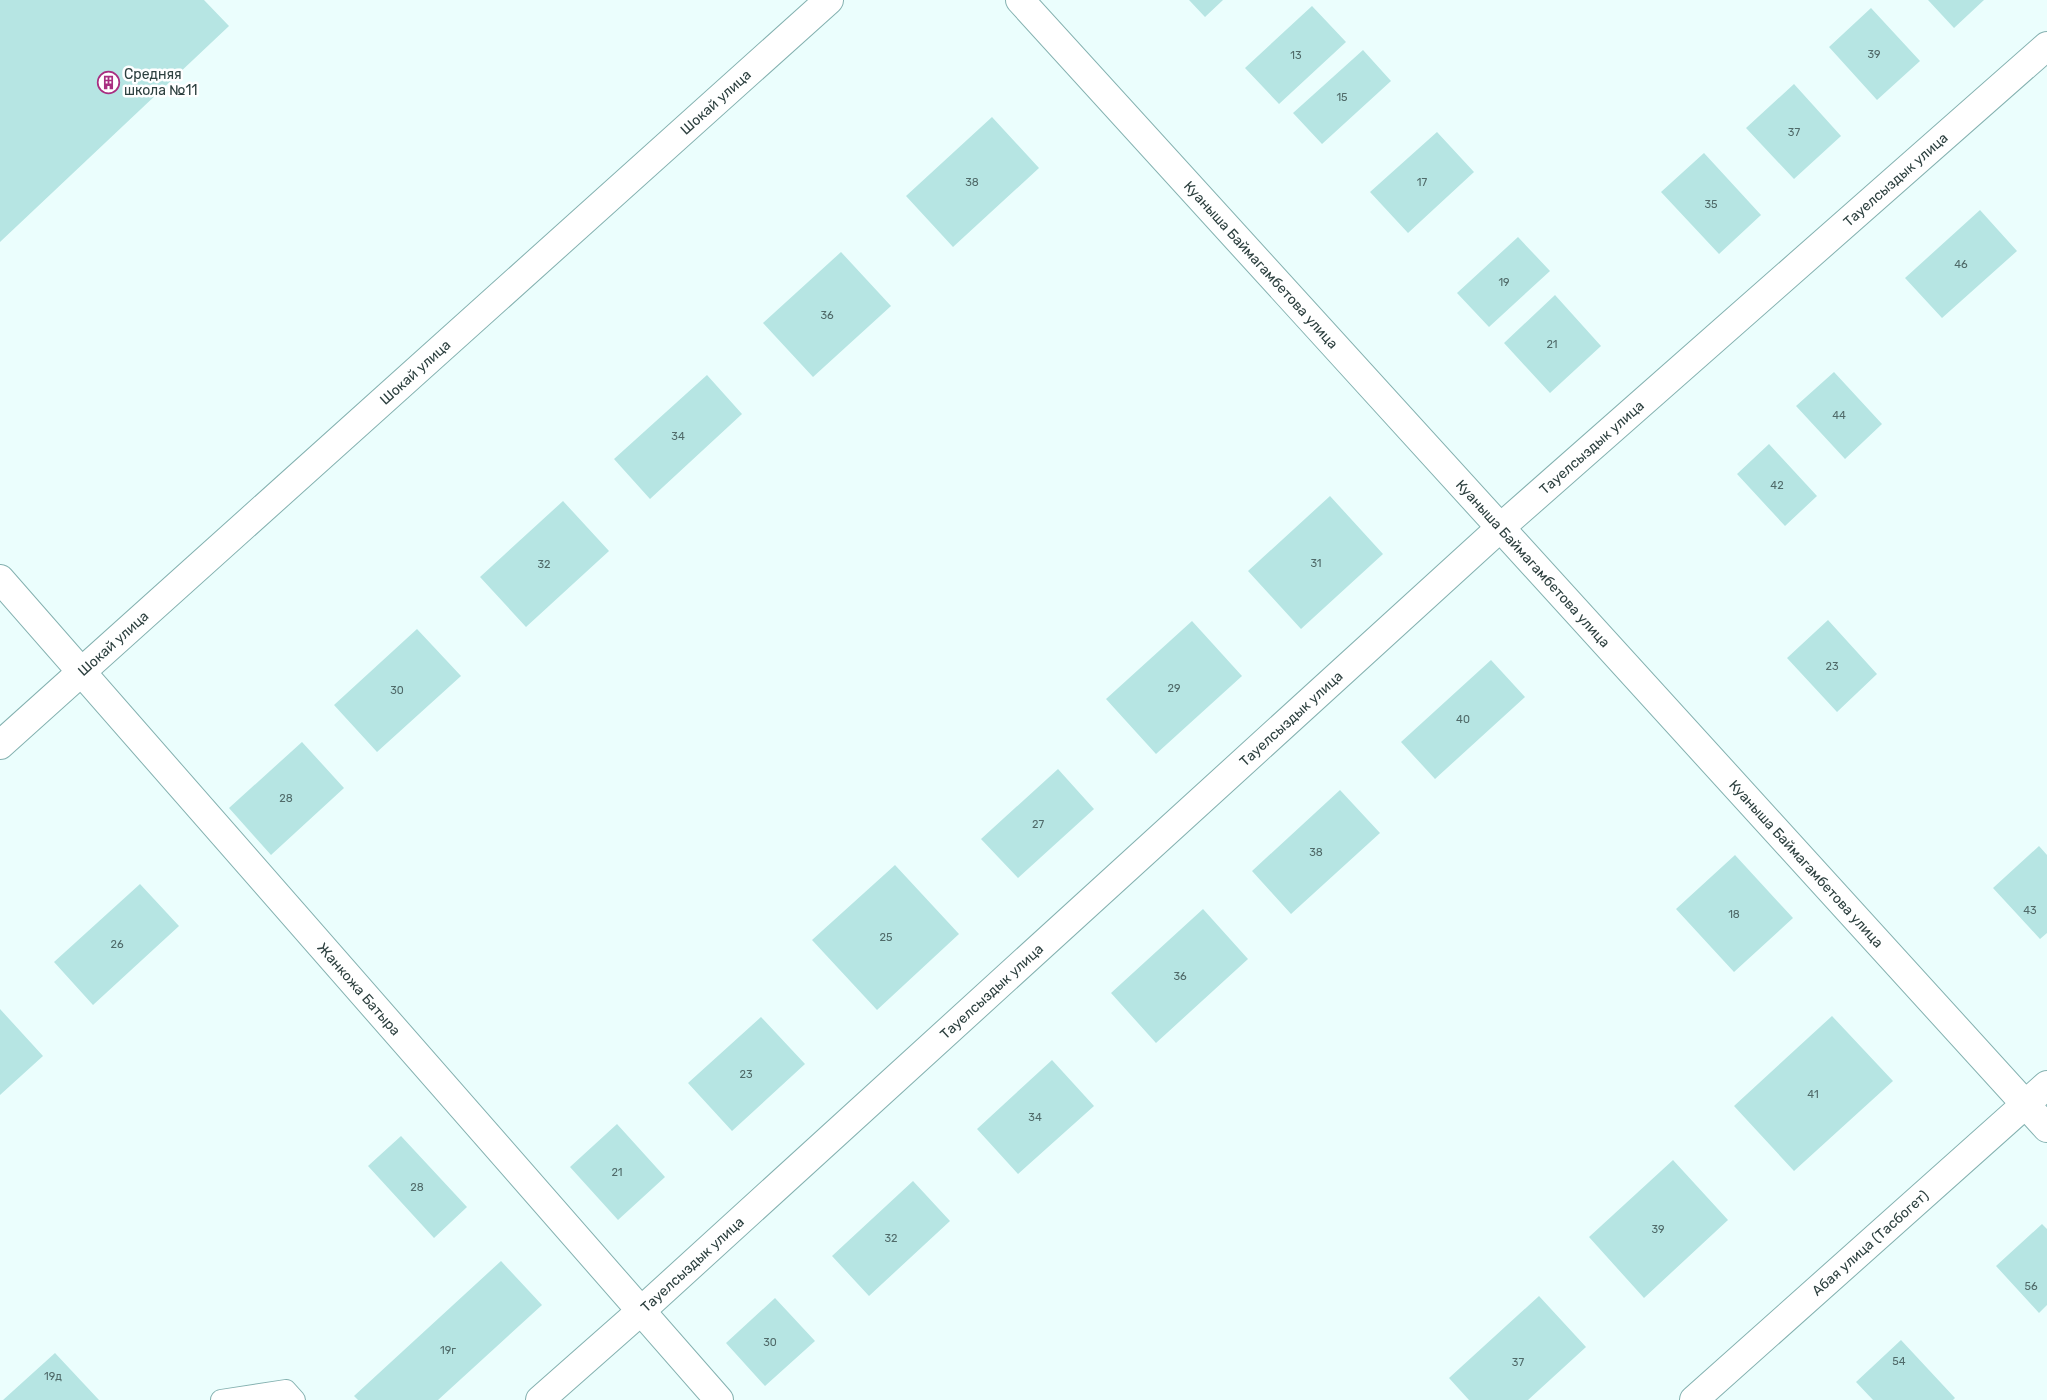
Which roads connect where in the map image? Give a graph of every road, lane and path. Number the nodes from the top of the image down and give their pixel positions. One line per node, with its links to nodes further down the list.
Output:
1 (829, 0): 6 (street, Шокай улица)
2 (1020, 0): 4 (street, Куаныша Баймагамбетова улица)
3 (2047, 46): 4 (street, Тауелсыздык улица)
4 (1500, 528): 9 (street, Куаныша Баймагамбетова улица); 11 (street, Тауелсыздык улица)
5 (0, 579): 6 (street, Жанкожа Батыра)
6 (82, 671): 7 (street, Шокай улица); 11 (street, Жанкожа Батыра)
7 (0, 745)
8 (2047, 1085): 9 (street, Абая улица (Тасбогет))
9 (2025, 1104): 10 (street, Куаныша Баймагамбетова улица); 16 (street, Абая улица (Тасбогет))
10 (2047, 1128)
11 (642, 1310): 14 (street, Тауелсыздык улица); 15 (street, Жанкожа Батыра)
12 (222, 1400): 13 (lane)
13 (295, 1400)
14 (540, 1400)
15 (719, 1400)
16 (1694, 1400)

